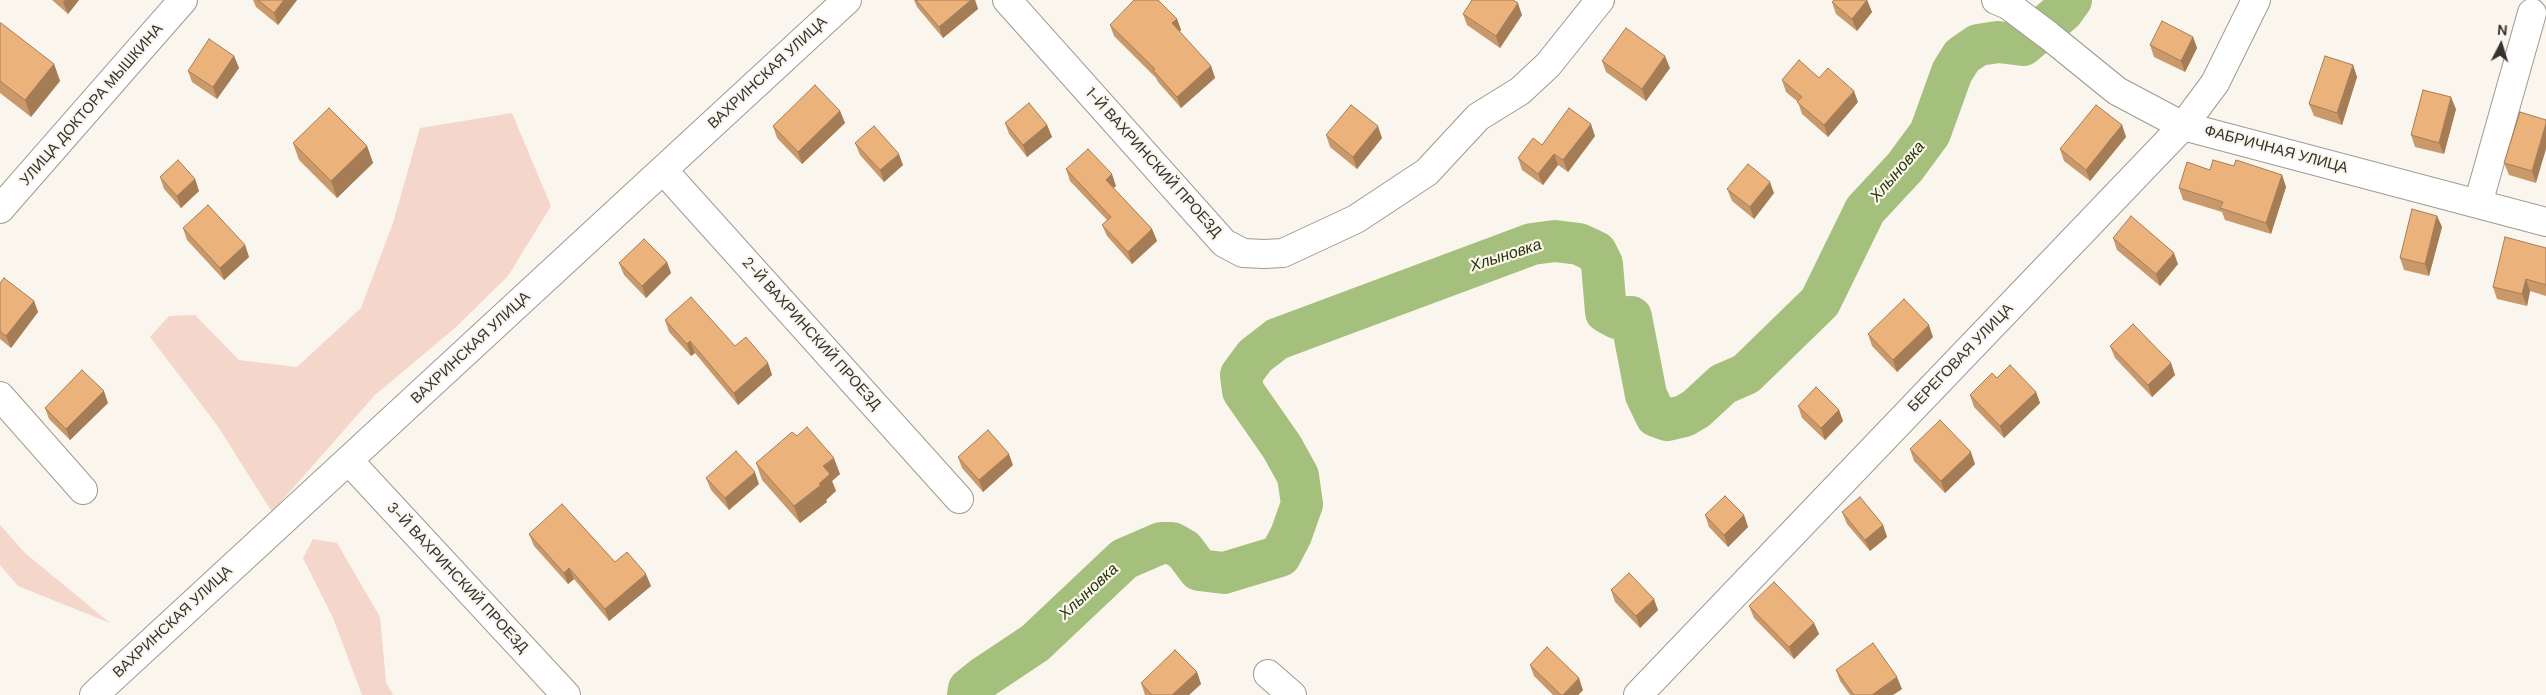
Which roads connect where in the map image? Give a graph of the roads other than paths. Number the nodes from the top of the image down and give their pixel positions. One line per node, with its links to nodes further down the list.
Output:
1 (183, 0): 11 (street, УЛИЦА ДОКТОРА МЫШКИНА)
2 (847, 0): 9 (street, ВАХРИНСКАЯ УЛИЦА)
3 (1007, 0): 4 (street, 1-Й ВАХРИНСКИЙ ПРОЕЗД)
4 (1600, 0)
5 (1996, 0): 8 (street, ФАБРИЧНАЯ УЛИЦА)
6 (2256, 0): 8 (street, БЕРЕГОВАЯ УЛИЦА)
7 (2532, 13): 10 (street)
8 (2183, 126): 10 (street, ФАБРИЧНАЯ УЛИЦА); 21 (street, БЕРЕГОВАЯ УЛИЦА)
9 (663, 170): 14 (street, ВАХРИНСКАЯ УЛИЦА); 16 (street, 2-Й ВАХРИНСКИЙ ПРОЕЗД)
10 (2478, 204): 12 (street, ФАБРИЧНАЯ УЛИЦА)
11 (0, 209)
12 (2546, 222)
13 (0, 396): 15 (street)
14 (349, 461): 18 (street, ВАХРИНСКАЯ УЛИЦА); 19 (street, 3-Й ВАХРИНСКИЙ ПРОЕЗД)
15 (83, 490)
16 (959, 499)
17 (1268, 674): 20 (street)
18 (94, 695)
19 (566, 695)
20 (1292, 695)
21 (1638, 695)

